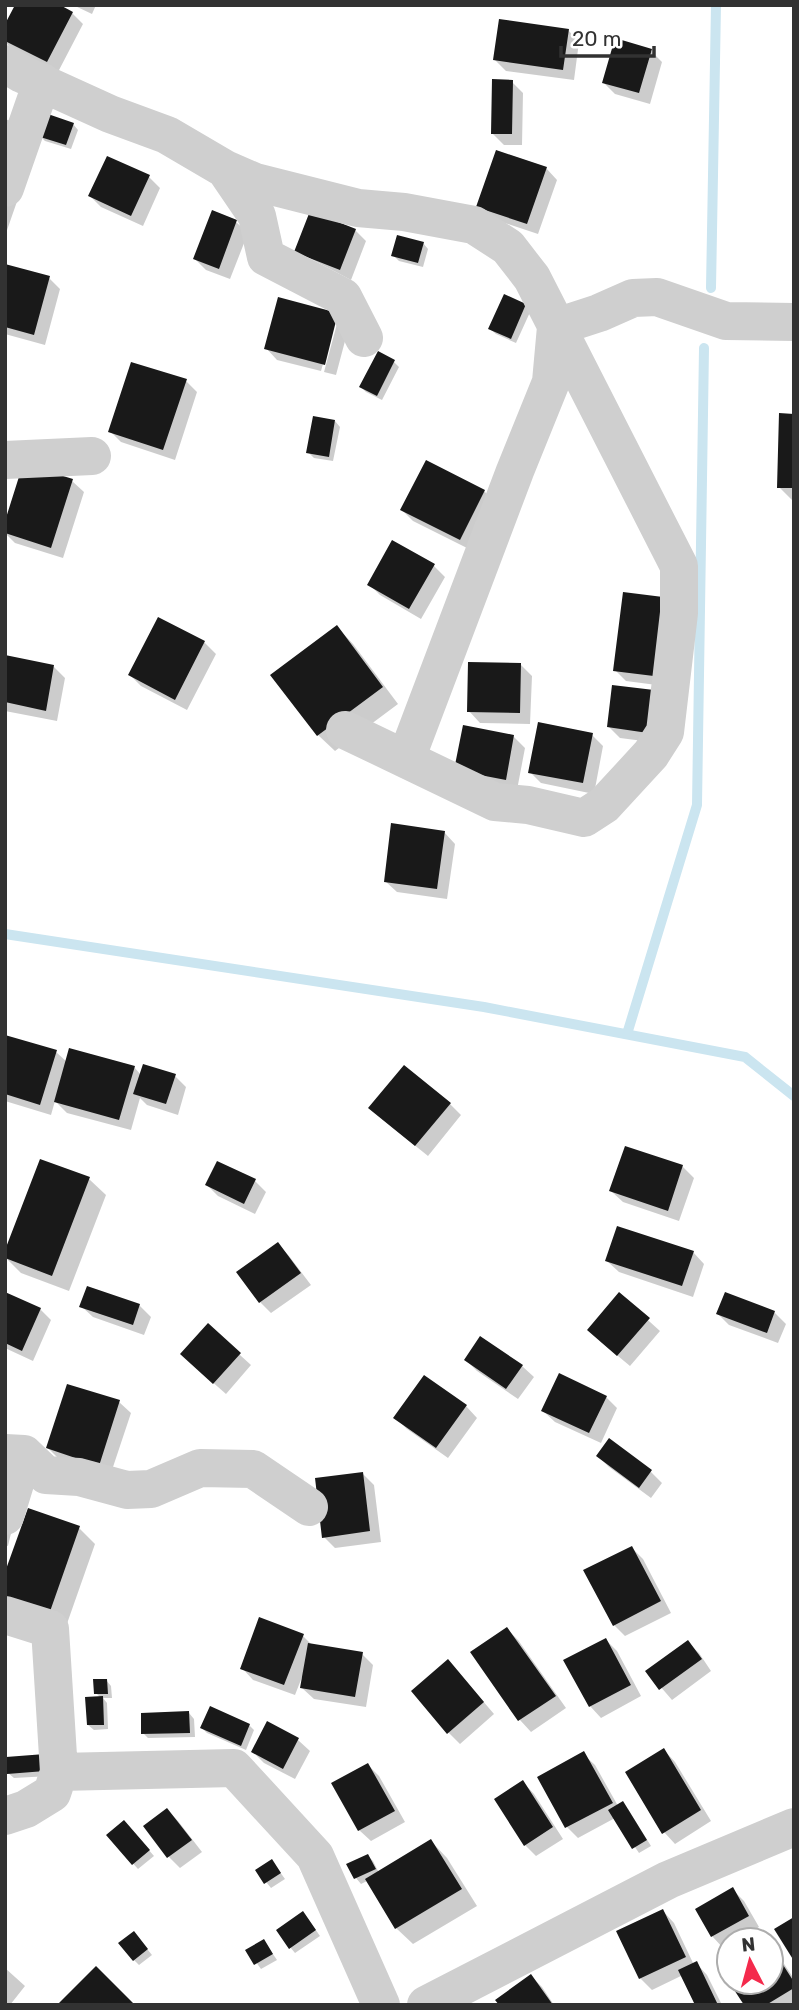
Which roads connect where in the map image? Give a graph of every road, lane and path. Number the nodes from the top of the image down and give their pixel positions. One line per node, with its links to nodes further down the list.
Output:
1 (5, 64): 2 (street)
2 (43, 82): 3 (street); 4 (street)
3 (225, 169): 6 (street); 7 (street)
4 (5, 188)
5 (794, 322): 6 (street)
6 (556, 327): 11 (street); 11 (street)
7 (364, 338)
8 (92, 456): 9 (street)
9 (5, 460)
10 (345, 730): 11 (street)
11 (407, 760)
12 (15, 1453): 13 (street); 14 (street)
13 (309, 1507)
14 (5, 1516)
15 (5, 1615): 16 (street)
16 (59, 1772): 17 (street); 19 (street)
17 (5, 1816)
18 (794, 1827): 20 (street)
19 (381, 2005)
20 (426, 2005)

